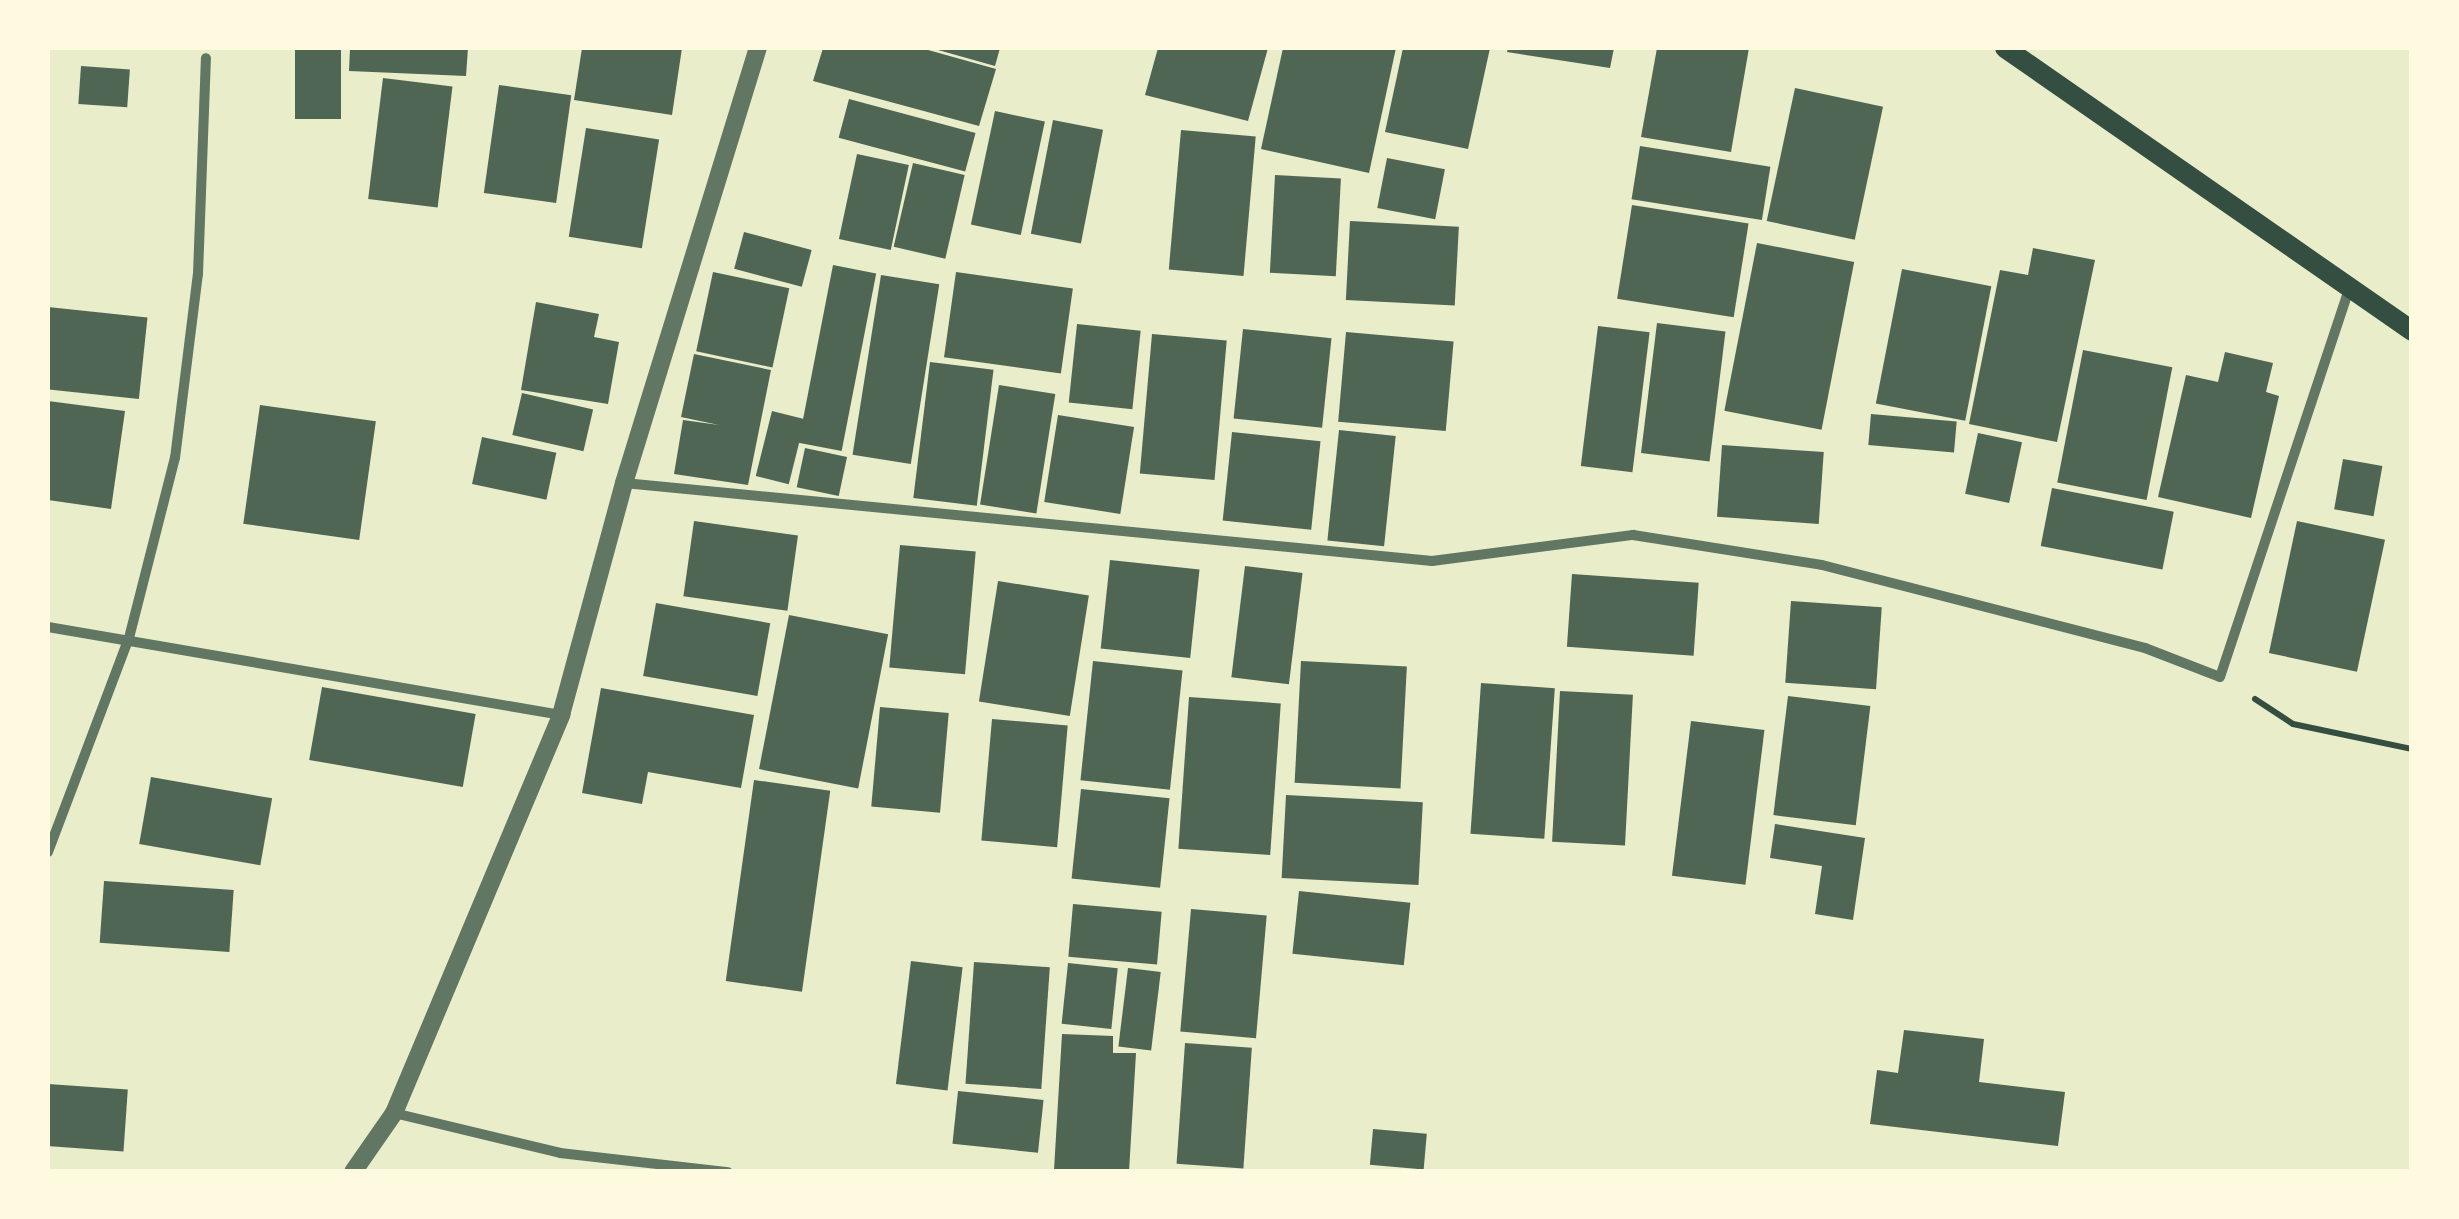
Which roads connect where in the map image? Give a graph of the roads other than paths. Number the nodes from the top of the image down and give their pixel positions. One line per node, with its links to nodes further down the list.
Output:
1 (758, 48): 6 (street)
2 (2005, 48): 4 (main road)
3 (206, 58): 8 (street)
4 (2349, 290): 5 (main road); 6 (street)
5 (2412, 331)
6 (624, 483): 9 (street)
7 (48, 628): 8 (street)
8 (129, 638): 9 (street); 10 (street)
9 (561, 715): 11 (street)
10 (48, 852)
11 (394, 1113): 12 (street); 13 (street)
12 (353, 1172)
13 (728, 1172)

